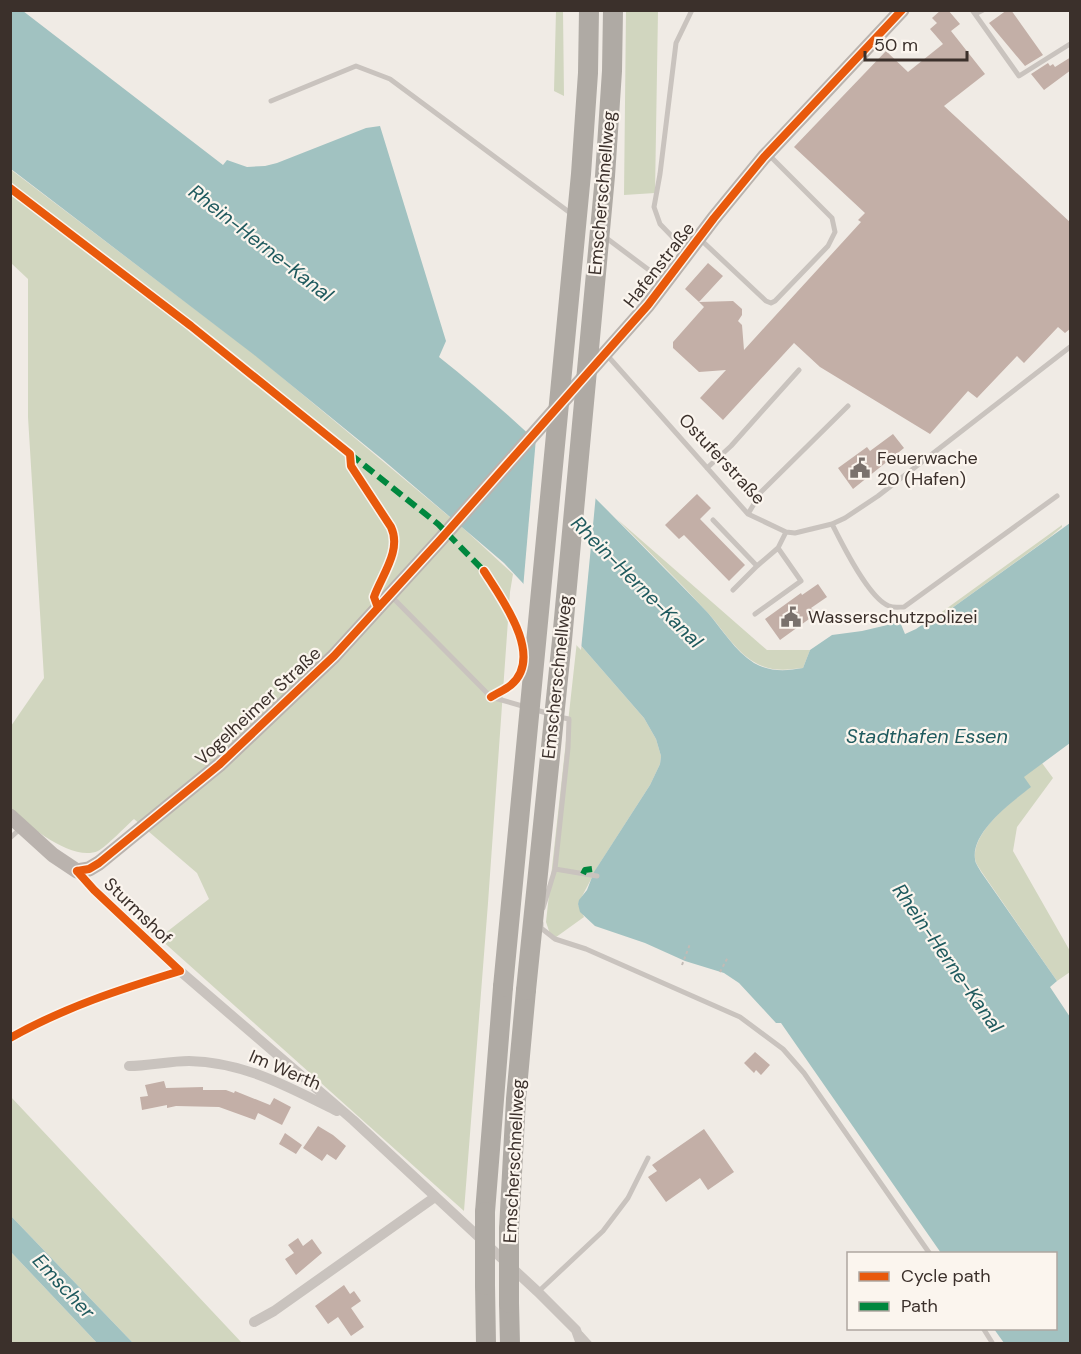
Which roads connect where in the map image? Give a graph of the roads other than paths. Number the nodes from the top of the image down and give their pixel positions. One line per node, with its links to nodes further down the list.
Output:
1 (589, 10): 45 (highway, Emscherschnellweg, bridge)
2 (613, 10): 46 (highway, Emscherschnellweg, bridge)
3 (692, 10): 13 (lane)
4 (902, 10): 9 (street, Hafenstraße)
5 (983, 10): 6 (lane)
6 (973, 12): 7 (lane)
7 (1071, 44)
8 (271, 101): 10 (lane)
9 (767, 153): 12 (street, Hafenstraße); 12 (lane)
10 (587, 224)
11 (596, 231): 14 (lane)
12 (699, 238): 13 (street, Hafenstraße)
13 (688, 253): 14 (street, Hafenstraße)
14 (667, 283): 16 (street, Hafenstraße)
15 (1071, 347): 23 (lane)
16 (606, 354): 19 (lane, Ostuferstraße); 25 (street, Hafenstraße)
17 (799, 370): 19 (lane)
18 (848, 406): 21 (lane)
19 (707, 468): 21 (lane, Ostuferstraße)
20 (1057, 496): 23 (lane)
21 (748, 514): 24 (lane, Ostuferstraße)
22 (713, 520): 27 (lane)
23 (832, 524): 24 (lane)
24 (786, 532): 26 (lane)
25 (440, 540): 29 (street, Vogelheimer Straße)
26 (778, 548): 27 (lane); 30 (lane)
27 (757, 566): 28 (lane)
28 (733, 590)
29 (390, 594): 33 (lane); 34 (street, Vogelheimer Straße)
30 (755, 614)
31 (16, 821): 32 (lane); 34 (street, Sturmshof)
32 (10, 838)
33 (555, 869): 35 (lane); 40 (lane)
34 (77, 871): 37 (street, Sturmshof)
35 (597, 876)
36 (129, 1066): 37 (street, Im Werth)
37 (353, 1120): 39 (street, Sturmshof)
38 (648, 1158): 41 (lane)
39 (435, 1197): 41 (street, Sturmshof); 42 (street)
40 (929, 1252)
41 (538, 1292): 43 (street, Sturmshof)
42 (254, 1322)
43 (576, 1330): 47 (street, Sturmshof); 48 (lane)
44 (984, 1330): 49 (lane)
45 (486, 1344)
46 (510, 1344)
47 (580, 1344)
48 (590, 1344)
49 (993, 1344)

